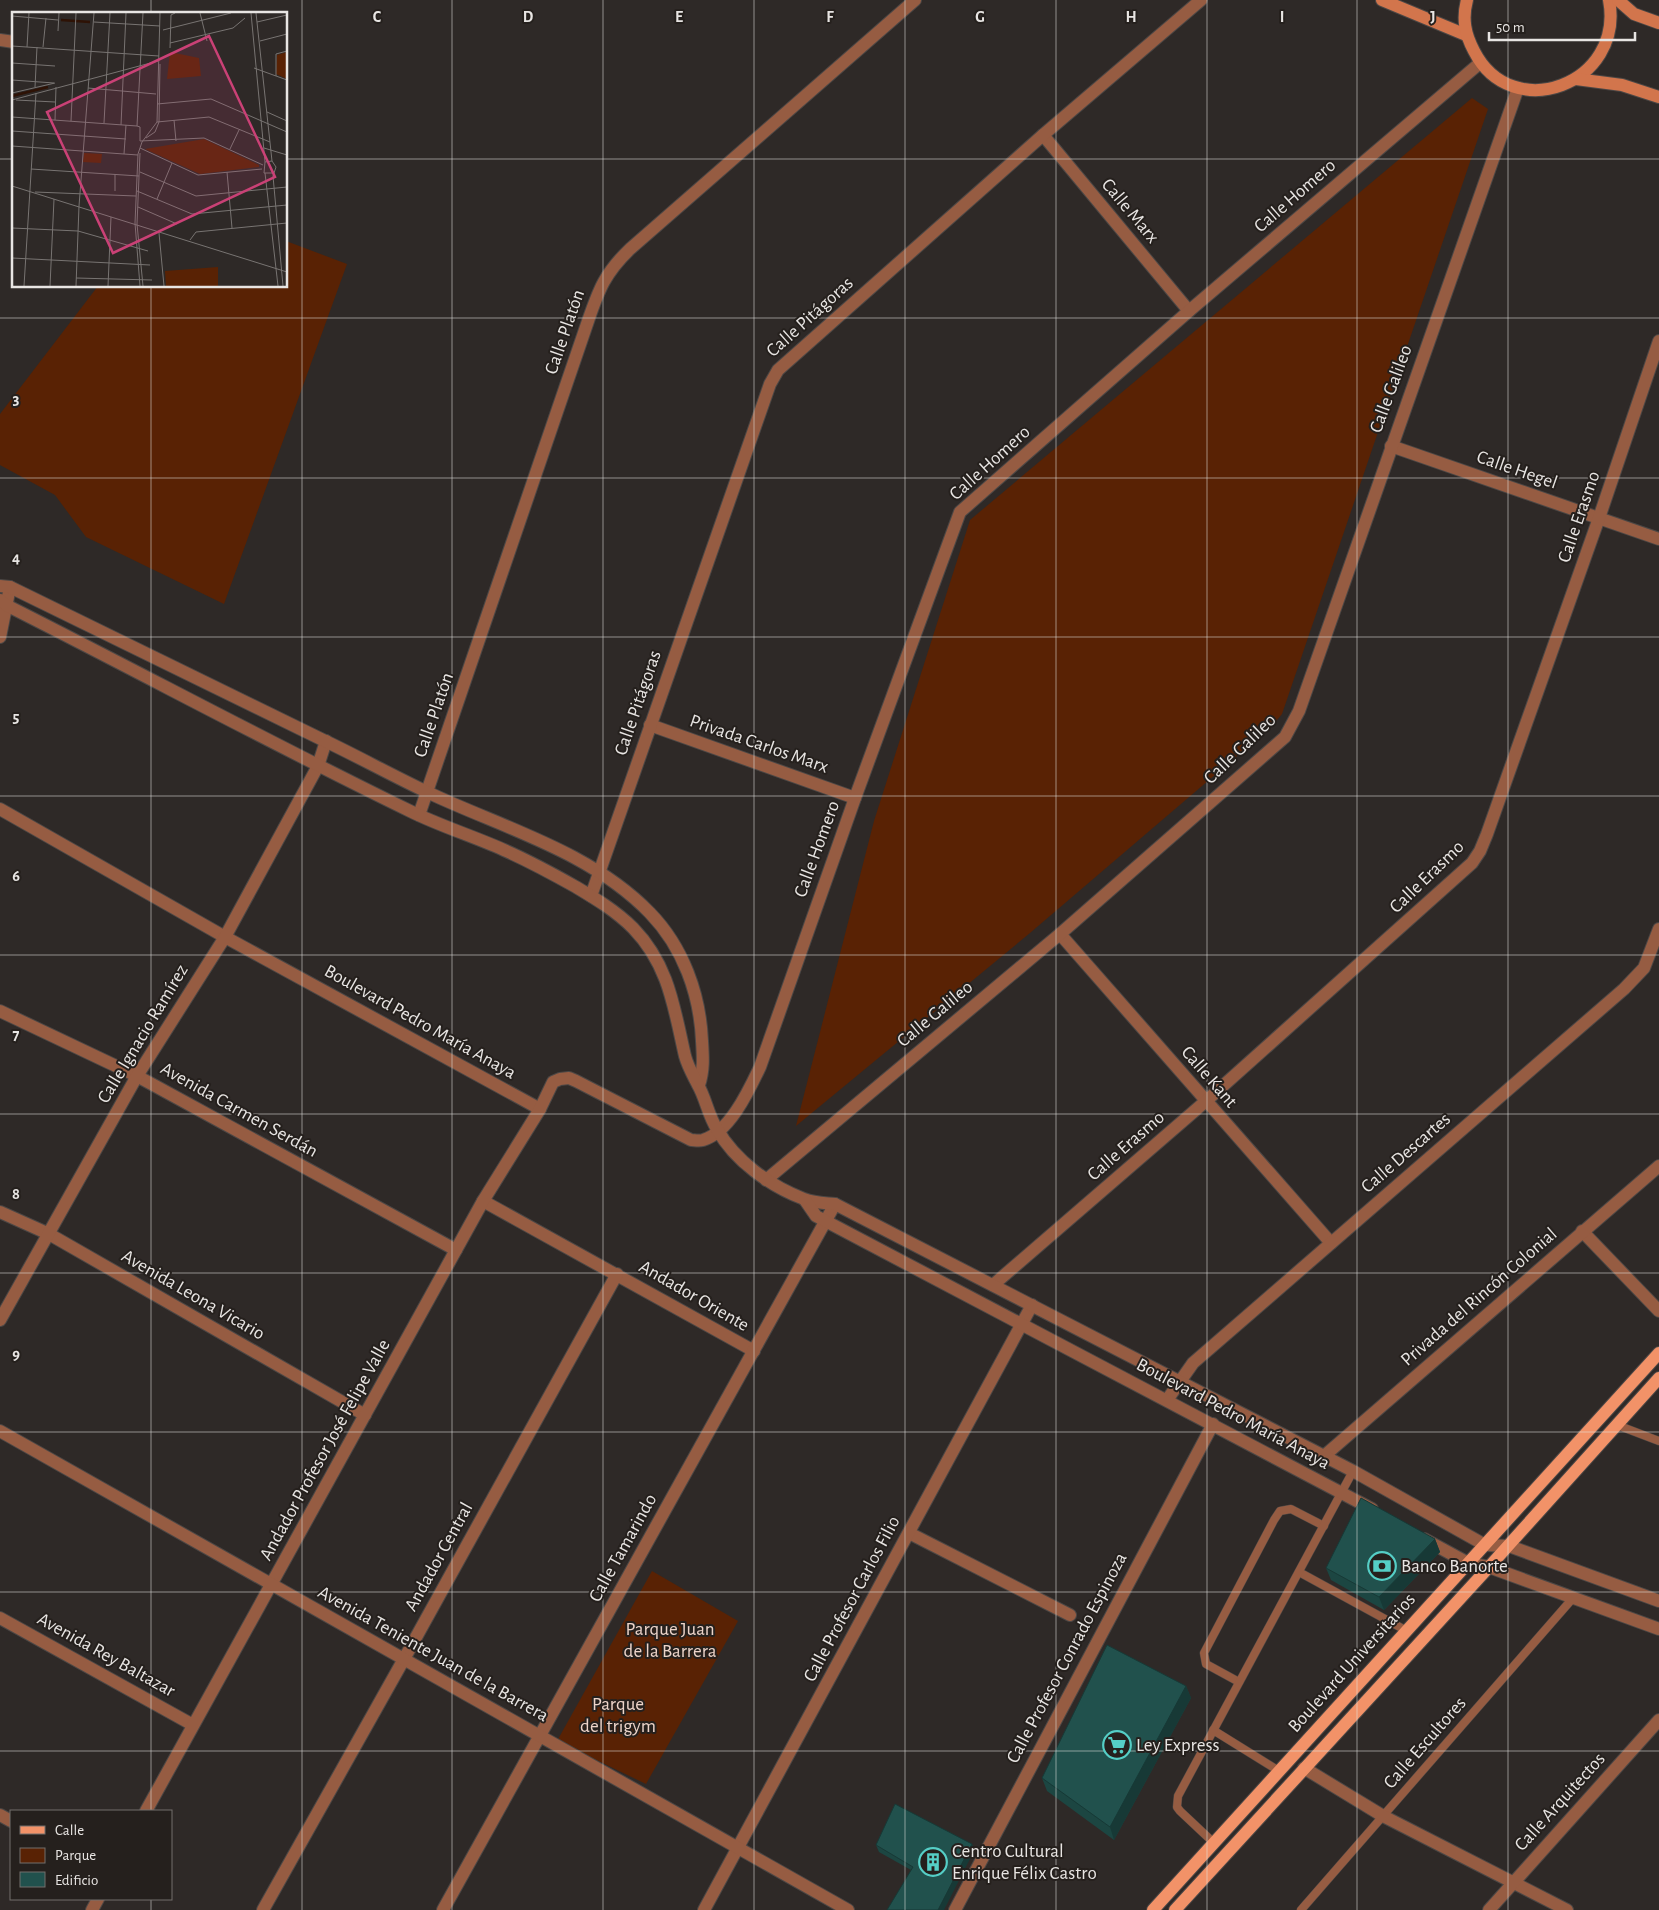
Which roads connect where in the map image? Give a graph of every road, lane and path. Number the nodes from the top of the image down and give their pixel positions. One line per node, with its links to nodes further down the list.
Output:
1 (915, 0): 25 (street, Calle Platón)
2 (1201, 0): 13 (street, Calle Pitágoras)
3 (1382, 0): 8 (main road)
4 (1467, 0): 8 (main road)
5 (1609, 0): 10 (main road)
6 (1618, 0): 7 (main road)
7 (1659, 23)
8 (1466, 35): 9 (main road)
9 (1480, 63): 11 (main road); 14 (street, Calle Homero)
10 (1576, 79): 11 (main road); 12 (main road)
11 (1518, 88): 16 (street, Calle Galileo)
12 (1659, 97)
13 (1043, 135): 14 (street, Calle Marx); 22 (street, Calle Pitágoras)
14 (1189, 311): 26 (street, Calle Homero)
15 (1659, 341): 17 (street, Calle Erasmo)
16 (1390, 446): 17 (street, Calle Hegel); 32 (street, Calle Galileo)
17 (1599, 518): 18 (street, Calle Hegel); 37 (street, Calle Erasmo)
18 (1659, 539)
19 (5, 586): 20 (street); 23 (street)
20 (3, 602): 21 (street); 24 (street, Boulevard Pedro María Anaya)
21 (0, 637)
22 (650, 726): 26 (street, Privada Carlos Marx); 29 (street, Calle Pitágoras)
23 (326, 741): 24 (street, Calle Ignacio Ramírez); 25 (street)
24 (318, 766): 28 (street, Boulevard Pedro María Anaya); 33 (street, Calle Ignacio Ramírez)
25 (428, 793): 28 (street, Calle Platón); 29 (street)
26 (855, 798): 39 (street, Calle Homero)
27 (0, 809): 33 (street, Boulevard Pedro María Anaya)
28 (419, 815): 30 (street, Boulevard Pedro María Anaya)
29 (599, 872): 30 (street, Calle Pitágoras); 36 (street)
30 (591, 896): 36 (street, Boulevard Pedro María Anaya)
31 (1659, 929): 49 (street, Calle Descartes)
32 (1060, 934): 37 (street, Calle Kant); 41 (street, Calle Galileo)
33 (225, 937): 35 (street, Calle Ignacio Ramírez); 38 (street, Boulevard Pedro María Anaya)
34 (0, 1011): 35 (street, Avenida Carmen Serdán)
35 (137, 1076): 48 (street, Calle Ignacio Ramírez); 50 (street, Avenida Carmen Serdán)
36 (699, 1085): 39 (street, Boulevard Pedro María Anaya)
37 (1206, 1101): 49 (street, Calle Kant); 52 (street, Calle Erasmo)
38 (540, 1109): 39 (street); 43 (street, Andador Profesor José Felipe Valle)
39 (718, 1131): 41 (street, Boulevard Pedro María Anaya)
40 (1659, 1166): 47 (street, Privada del Rincón Colonial)
41 (766, 1180): 42 (street, Boulevard Pedro María Anaya)
42 (805, 1200): 44 (street, Boulevard Pedro María Anaya); 46 (street, Boulevard Pedro María Anaya)
43 (483, 1201): 50 (street, Andador Profesor José Felipe Valle); 51 (street, Andador Oriente)
44 (835, 1204): 46 (street, Calle Tamarindo); 52 (street, Boulevard Pedro María Anaya)
45 (0, 1212): 48 (street, Avenida Leona Vicario)
46 (826, 1221): 56 (street, Boulevard Pedro María Anaya); 57 (street, Calle Tamarindo)
47 (1582, 1231): 54 (street); 67 (street, Privada del Rincón Colonial)
48 (49, 1234): 55 (street, Calle Ignacio Ramírez); 62 (street, Avenida Leona Vicario)
49 (1331, 1243): 60 (street, Calle Descartes)
50 (456, 1250): 62 (street, Andador Profesor José Felipe Valle)
51 (617, 1274): 57 (street, Andador Oriente); 86 (street, Andador Central)
52 (993, 1285): 53 (street, Boulevard Pedro María Anaya)
53 (1032, 1305): 56 (street, Calle Profesor Carlos Filio); 60 (street, Boulevard Pedro María Anaya)
54 (1659, 1311)
55 (0, 1320)
56 (1021, 1324): 61 (street, Boulevard Pedro María Anaya); 72 (street, Calle Profesor Carlos Filio)
57 (754, 1351): 91 (street, Calle Tamarindo)
58 (1659, 1353): 74 (main road, Boulevard Universitarios)
59 (1659, 1378): 64 (main road, Boulevard Universitarios)
60 (1180, 1382): 61 (street, Calle Descartes); 67 (street, Boulevard Pedro María Anaya)
61 (1167, 1400): 63 (street, Boulevard Pedro María Anaya)
62 (365, 1415): 79 (street, Andador Profesor José Felipe Valle)
63 (1213, 1424): 69 (street, Boulevard Pedro María Anaya); 103 (street, Calle Profesor Conrado Espinoza)
64 (1617, 1424): 66 (lane); 75 (main road, Boulevard Universitarios)
65 (0, 1431): 79 (street, Avenida Teniente Juan de la Barrera)
66 (1659, 1441)
67 (1324, 1456): 68 (street, Boulevard Pedro María Anaya)
68 (1353, 1471): 69 (lane); 74 (street, Boulevard Pedro María Anaya)
69 (1342, 1492): 70 (street, Boulevard Pedro María Anaya); 71 (lane)
70 (1384, 1516)
71 (1324, 1526): 78 (lane); 87 (lane)
72 (910, 1532): 82 (street); 97 (street, Calle Profesor Carlos Filio)
73 (1417, 1535): 76 (street)
74 (1485, 1544): 75 (street, Boulevard Pedro María Anaya); 76 (main road, Boulevard Universitarios)
75 (1509, 1546): 77 (main road, Boulevard Universitarios); 81 (street, Boulevard Pedro María Anaya)
76 (1468, 1563): 77 (street); 85 (main road, Boulevard Universitarios)
77 (1489, 1567): 80 (street); 92 (main road, Boulevard Universitarios)
78 (1299, 1572): 85 (lane); 87 (lane)
79 (271, 1584): 86 (street, Avenida Teniente Juan de la Barrera); 89 (street, Andador Profesor José Felipe Valle)
80 (1573, 1598): 84 (street); 95 (lane, Calle Escultores)
81 (1659, 1601)
82 (1070, 1615)
83 (0, 1618): 89 (street, Avenida Rey Baltazar)
84 (1659, 1630)
85 (1407, 1631): 93 (main road, Boulevard Universitarios)
86 (404, 1659): 91 (street, Avenida Teniente Juan de la Barrera); 99 (street, Andador Central)
87 (1239, 1682): 90 (lane)
88 (1659, 1720): 98 (street, Calle Arquitectos)
89 (193, 1724): 94 (street, Andador Profesor José Felipe Valle)
90 (1213, 1730): 93 (lane); 96 (lane)
91 (540, 1736): 97 (street, Avenida Teniente Juan de la Barrera); 100 (street, Calle Tamarindo)
92 (1304, 1768): 95 (street); 105 (main road, Boulevard Universitarios)
93 (1279, 1771): 96 (main road, Boulevard Universitarios)
94 (147, 1810)
95 (1383, 1816): 98 (street); 106 (lane, Calle Escultores)
96 (1214, 1843): 104 (main road, Boulevard Universitarios)
97 (738, 1848): 101 (street, Calle Profesor Carlos Filio); 102 (street, Avenida Teniente Juan de la Barrera)
98 (1513, 1882): 107 (street, Calle Arquitectos); 108 (street)
99 (263, 1910)
100 (443, 1910)
101 (704, 1910)
102 (848, 1910)
103 (955, 1910)
104 (1154, 1910)
105 (1174, 1910)
106 (1302, 1910)
107 (1489, 1910)
108 (1567, 1910)

